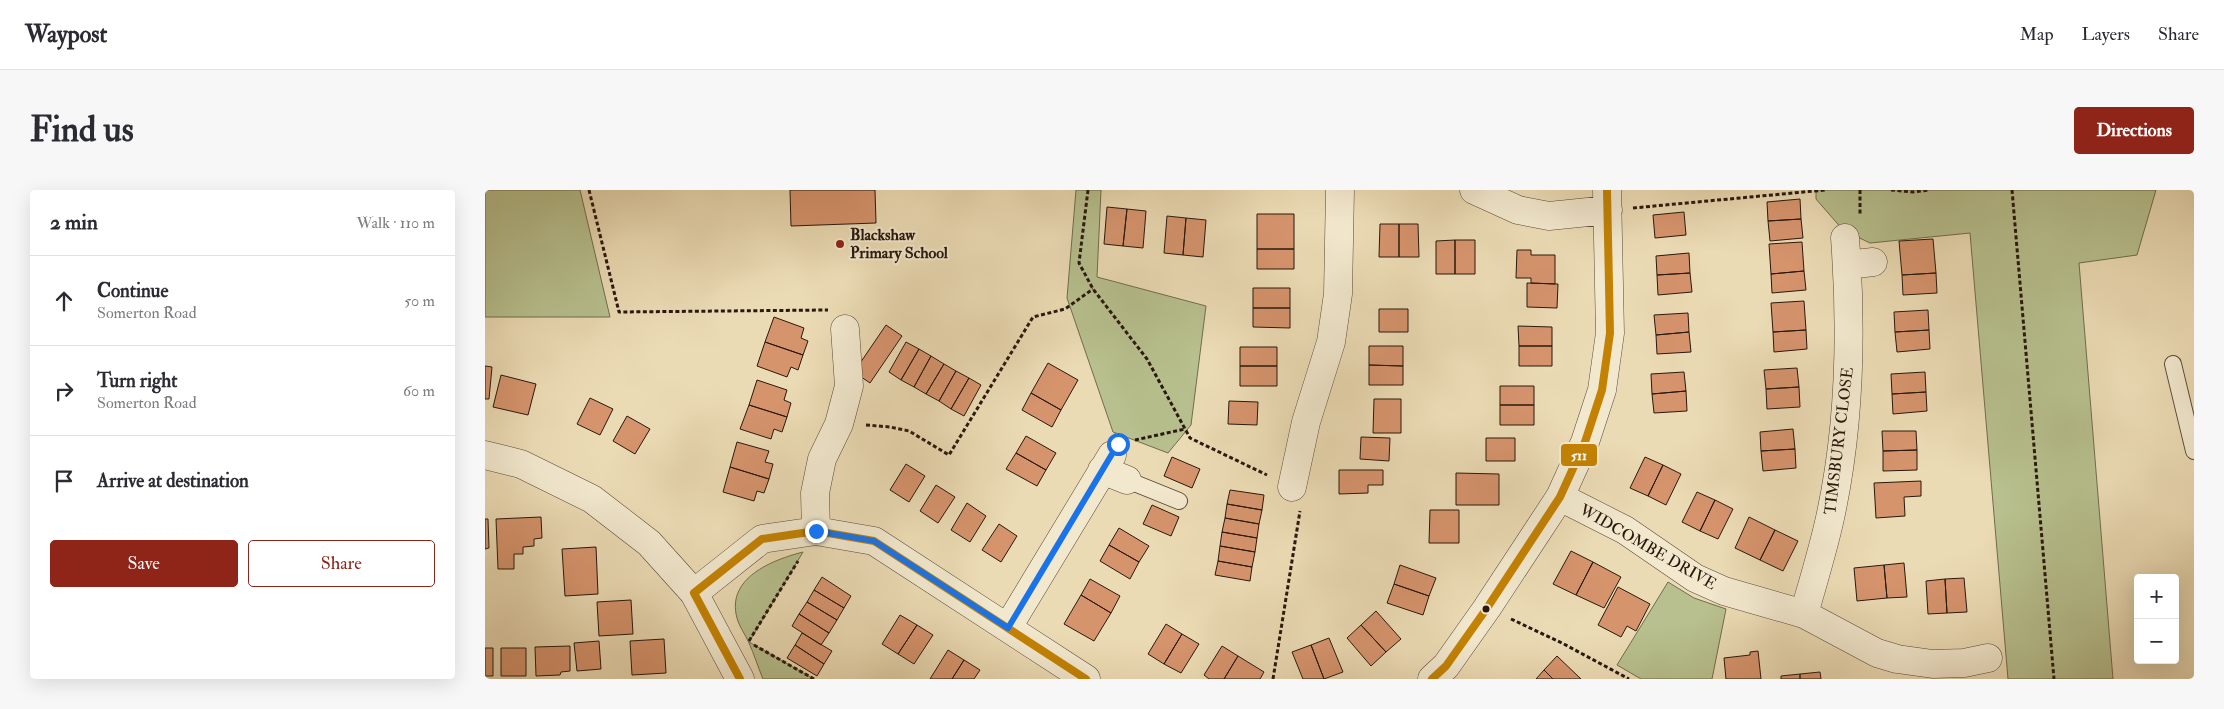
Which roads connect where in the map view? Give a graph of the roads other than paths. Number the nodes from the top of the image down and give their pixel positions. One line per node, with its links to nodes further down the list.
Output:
1 (1340, 190): 11 (street)
2 (1473, 190): 3 (street)
3 (1608, 200): 12 (street)
4 (1845, 238): 16 (street, TIMSBURY CLOSE)
5 (845, 329): 14 (street)
6 (2173, 364): 7 (lane)
7 (2189, 408): 8 (lane)
8 (2194, 451)
9 (485, 455): 15 (street)
10 (1114, 469): 13 (lane); 17 (street)
11 (1293, 487)
12 (1560, 497): 16 (street, WIDCOMBE DRIVE); 21 (street)
13 (1179, 501)
14 (816, 531): 15 (street); 17 (street)
15 (694, 593): 19 (street)
16 (1804, 614): 18 (street, WIDCOMBE DRIVE)
17 (1008, 628): 20 (street)
18 (1973, 667)
19 (740, 679)
20 (1087, 679)
21 (1432, 679)

